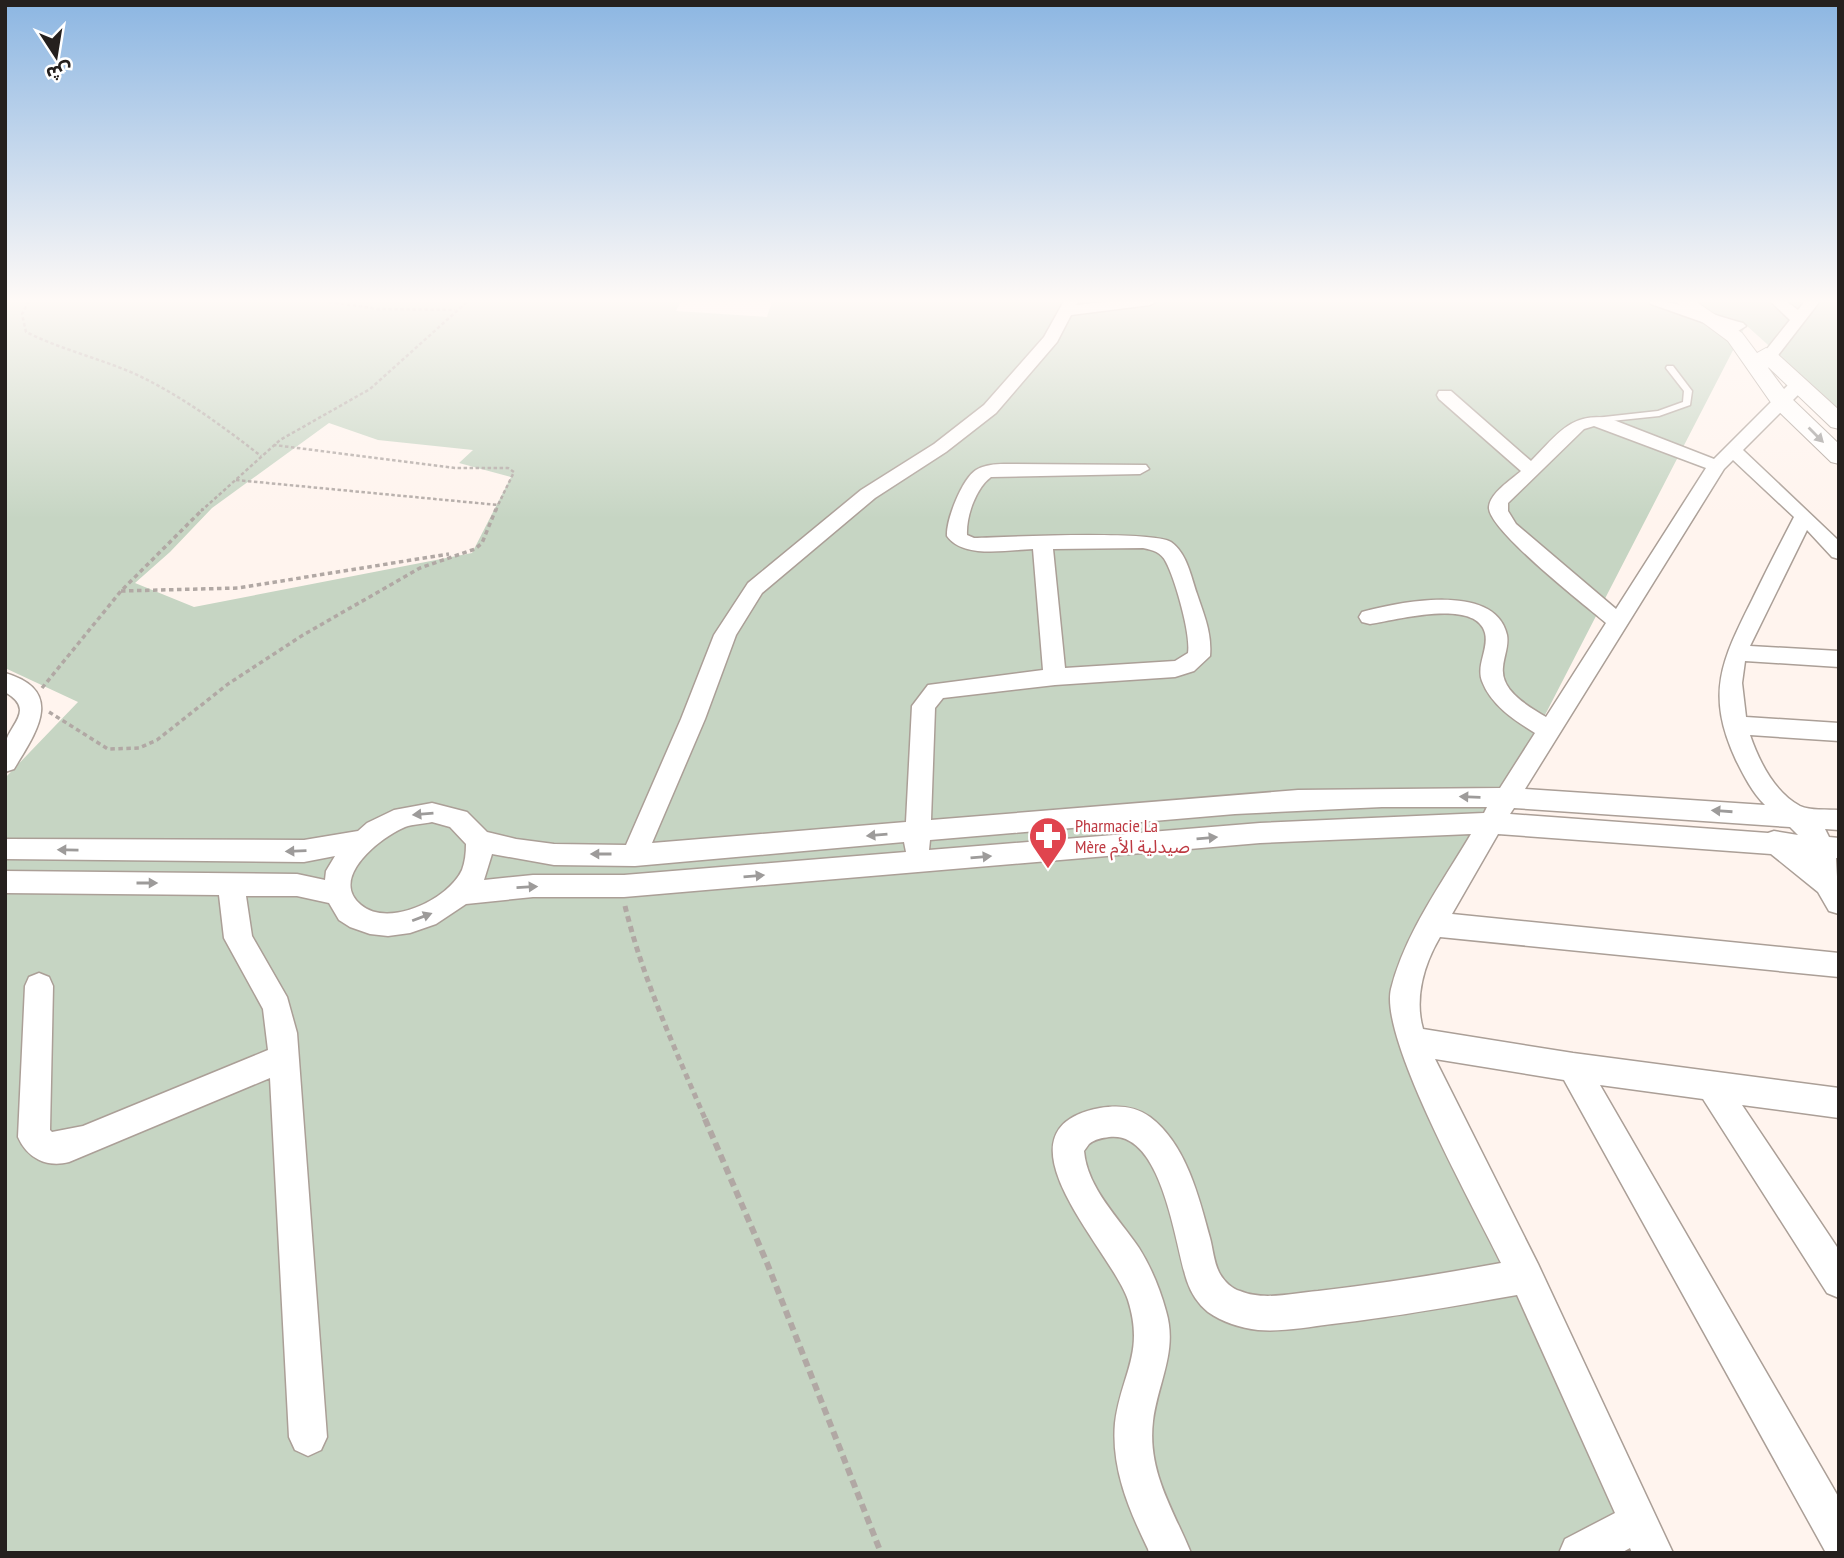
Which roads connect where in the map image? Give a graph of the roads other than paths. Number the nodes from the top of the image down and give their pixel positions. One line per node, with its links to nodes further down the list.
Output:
1 (1020, 374): 36 (street)
2 (1674, 374): 6 (lane)
3 (1773, 374): 4 (street)
4 (1790, 393): 7 (street); 8 (street, one-way to 8); 9 (street)
5 (1445, 395): 11 (street)
6 (1594, 421): 9 (street); 11 (street)
7 (1839, 422)
8 (1839, 457)
9 (1724, 458): 12 (street); 16 (street)
10 (1140, 469): 13 (street)
11 (1532, 471): 16 (street)
12 (1804, 516): 14 (street); 17 (street)
13 (1042, 541): 19 (street); 19 (street)
14 (1839, 553)
15 (1370, 617): 22 (street)
16 (1617, 621): 22 (street)
17 (1736, 653): 18 (street); 21 (street)
18 (1839, 659)
19 (1055, 677): 30 (street)
20 (5, 681): 24 (street)
21 (1734, 725): 23 (street); 26 (street)
22 (1549, 730): 25 (street)
23 (1839, 732)
24 (5, 763)
25 (1506, 799): 26 (street, one-way to 25); 29 (street); 30 (street, one-way to 30)
26 (1763, 801): 27 (street); 33 (street)
27 (1799, 818): 28 (street); 34 (street)
28 (1839, 820)
29 (1491, 823): 33 (street); 37 (street, one-way to 29); 43 (street)
30 (918, 832): 36 (street, one-way to 36); 37 (street)
31 (363, 839): 32 (street, one-way to 31); 35 (street, one-way to 35); 40 (street)
32 (480, 841): 36 (street, one-way to 32); 41 (street)
33 (1775, 843): 34 (street); 42 (street)
34 (1830, 847): 42 (street)
35 (5, 849)
36 (635, 854)
37 (916, 862): 41 (street, one-way to 37)
38 (5, 882): 39 (street, one-way to 39)
39 (231, 884): 40 (street); 47 (street)
40 (338, 894): 41 (street, one-way to 41)
41 (459, 894)
42 (1833, 894)
43 (1433, 924): 44 (street); 46 (street)
44 (1839, 965)
45 (40, 986): 47 (street)
46 (1412, 1041): 48 (street); 51 (street)
47 (283, 1058): 53 (street)
48 (1573, 1067): 49 (street); 55 (street)
49 (1711, 1085): 50 (street); 52 (street)
50 (1839, 1103)
51 (1526, 1276): 54 (street); 56 (street)
52 (1839, 1281)
53 (307, 1437)
54 (1646, 1537): 57 (street)
55 (1839, 1537)
56 (1171, 1553)
57 (1579, 1553)

